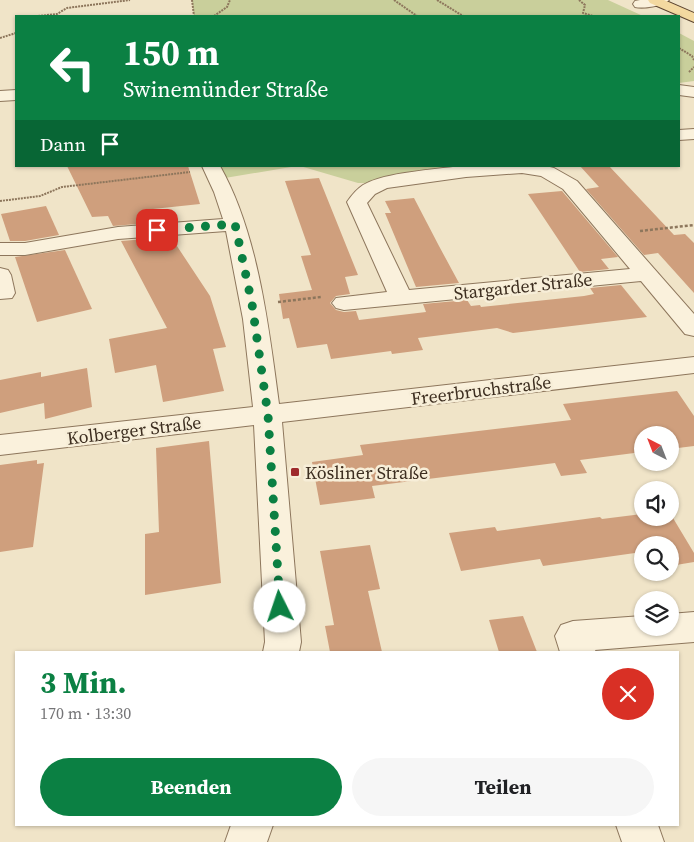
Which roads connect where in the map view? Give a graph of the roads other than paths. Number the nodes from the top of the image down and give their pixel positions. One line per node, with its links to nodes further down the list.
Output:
1 (658, 0): 2 (street); 4 (main road)
2 (635, 2): 3 (main road)
3 (664, 15)
4 (694, 18)
5 (680, 23): 6 (main road)
6 (694, 30)
7 (680, 90): 8 (street)
8 (694, 92)
9 (15, 95): 10 (street)
10 (0, 96)
11 (694, 134): 12 (street)
12 (680, 135)
13 (212, 168): 14 (street)
14 (235, 224): 15 (street); 21 (street)
15 (0, 250)
16 (646, 274): 17 (street, Stargarder Straße); 17 (street); 19 (street)
17 (401, 298): 18 (street, Stargarder Straße)
18 (355, 303)
19 (694, 329)
20 (694, 365): 21 (street, Freerbruchstraße)
21 (268, 415): 22 (street, Kolberger Straße); 24 (street)
22 (0, 445)
23 (694, 626): 25 (street)
24 (281, 651)
25 (578, 651)
26 (252, 826): 28 (street)
27 (637, 826): 29 (street)
28 (246, 842)
29 (643, 842)

